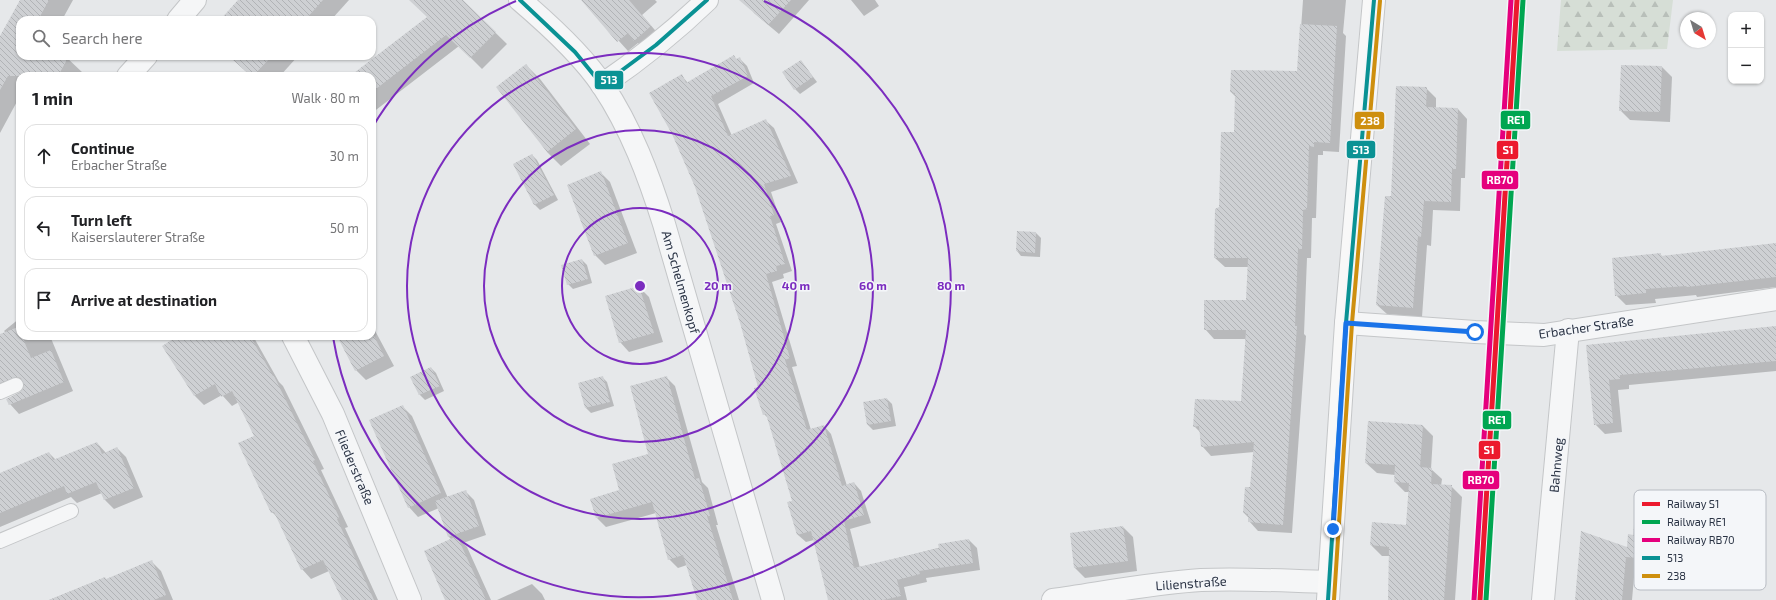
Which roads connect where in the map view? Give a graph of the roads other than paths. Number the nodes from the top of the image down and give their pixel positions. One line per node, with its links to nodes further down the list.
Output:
1 (195, 0): 5 (street)
2 (520, 0): 8 (street, Am Schelmenkopf)
3 (707, 0): 8 (street)
4 (1374, 0): 10 (main road)
5 (181, 16)
6 (142, 60): 7 (street)
7 (132, 72)
8 (602, 85): 19 (street, Am Schelmenkopf)
9 (1776, 299): 11 (street, Erbacher Straße)
10 (1346, 323): 11 (street, Erbacher Straße); 17 (main road)
11 (1568, 330): 21 (street, Bahnweg)
12 (295, 340): 18 (street, Fliederstraße)
13 (16, 385): 14 (lane)
14 (0, 392)
15 (71, 512): 16 (lane)
16 (0, 541)
17 (1329, 591): 20 (street, Lilienstraße)
18 (410, 600)
19 (773, 600)
20 (1053, 600)
21 (1543, 600)

